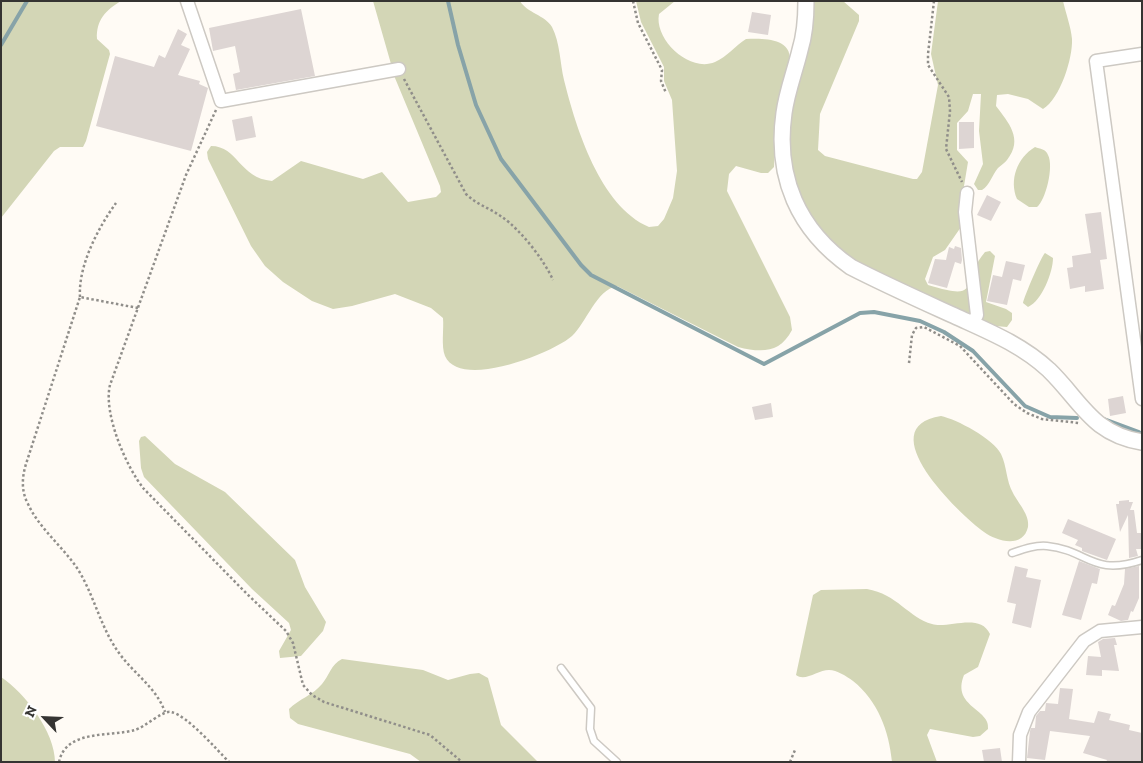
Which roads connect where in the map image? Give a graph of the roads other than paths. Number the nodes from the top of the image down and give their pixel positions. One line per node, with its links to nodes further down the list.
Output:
1 (187, 1): 4 (street)
2 (806, 1): 6 (street)
3 (1142, 54): 7 (street)
4 (398, 69)
5 (967, 193): 6 (street)
6 (972, 324): 8 (street)
7 (1142, 399)
8 (1142, 442)
9 (1012, 553): 10 (lane)
10 (1142, 560)
11 (1142, 627): 14 (street)
12 (561, 668): 13 (lane)
13 (617, 762)
14 (1019, 762)

